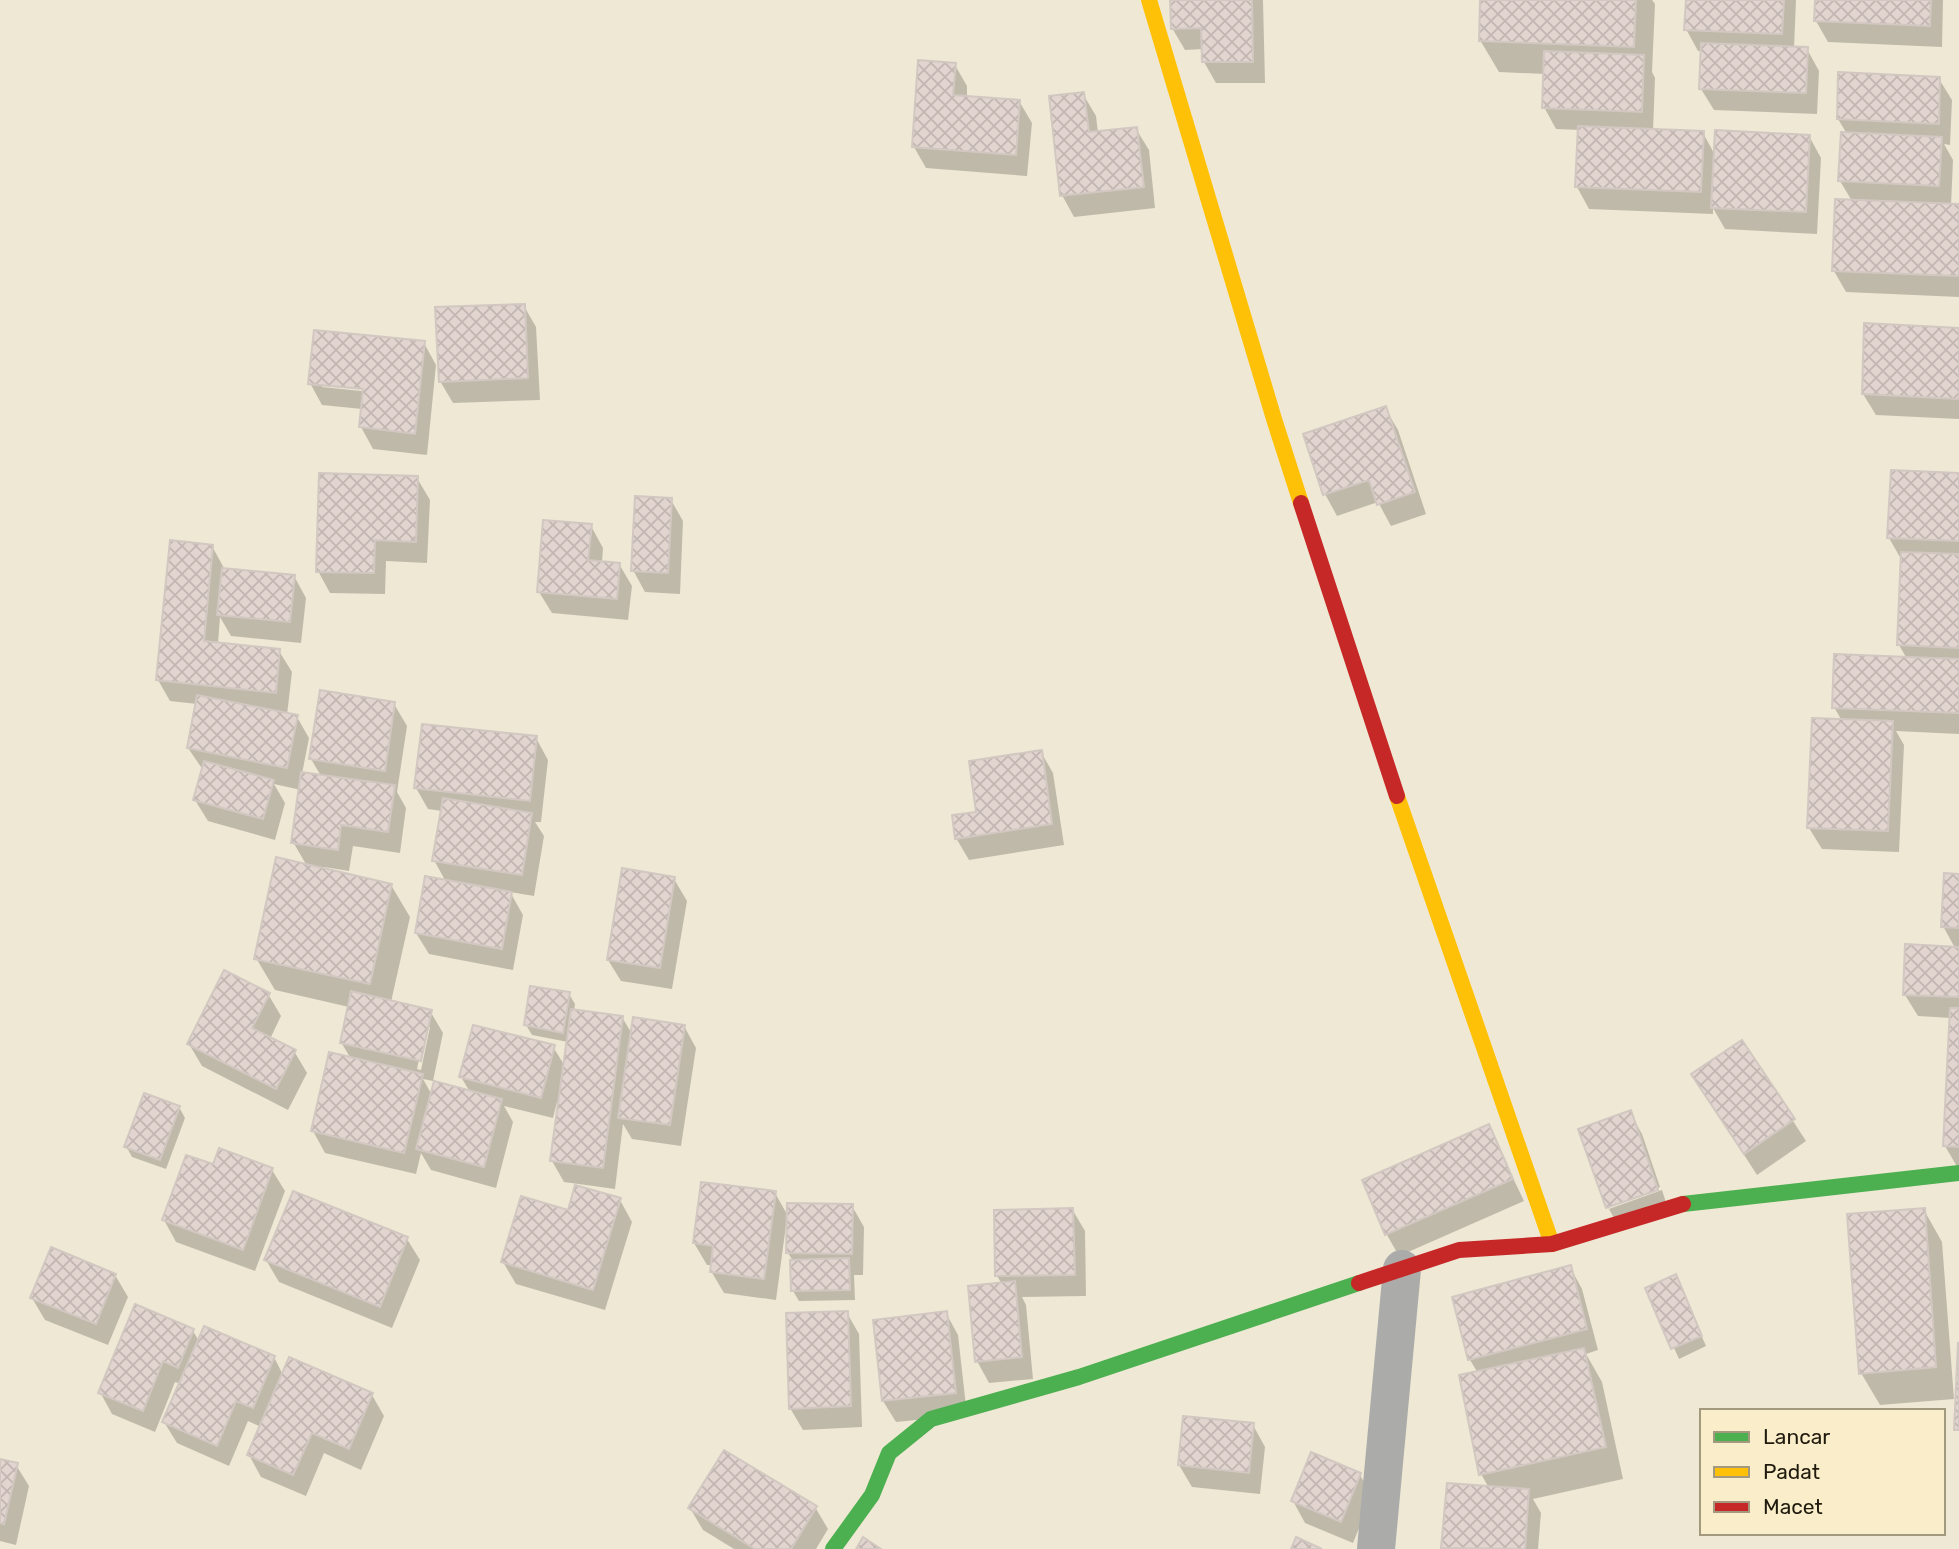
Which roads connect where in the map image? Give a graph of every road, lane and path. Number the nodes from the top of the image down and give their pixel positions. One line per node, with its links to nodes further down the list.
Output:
1 (1149, 0): 3 (street)
2 (1959, 1173): 3 (street)
3 (1552, 1244): 4 (street)
4 (1402, 1269): 5 (street); 6 (street)
5 (833, 1549)
6 (1376, 1549)

